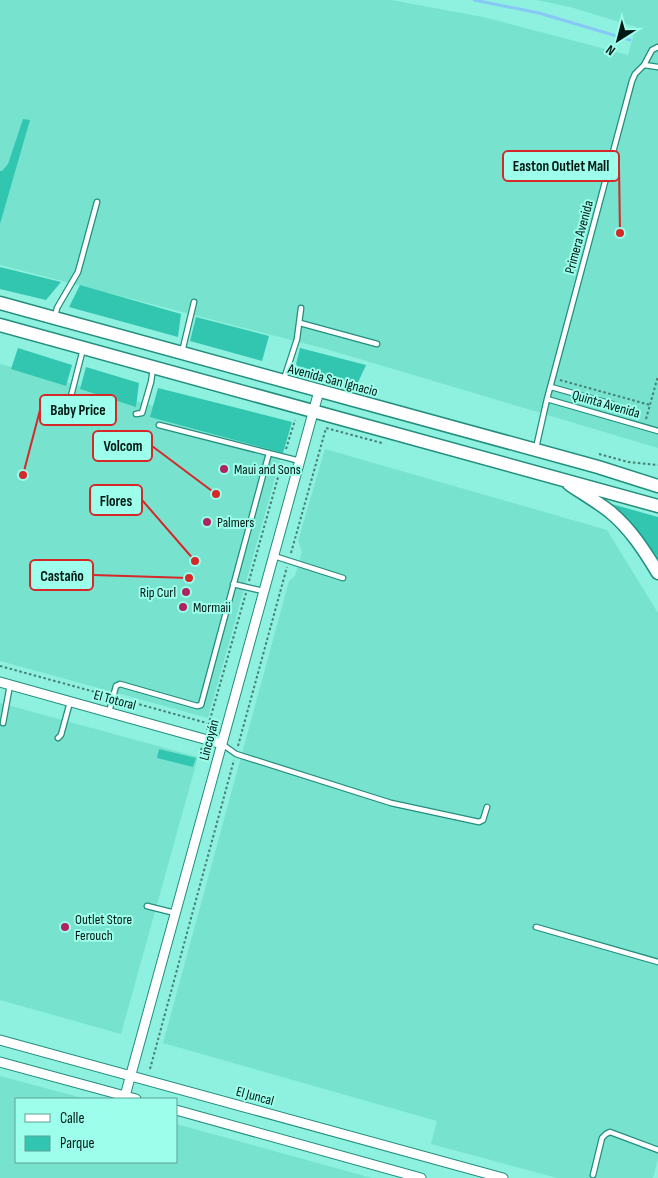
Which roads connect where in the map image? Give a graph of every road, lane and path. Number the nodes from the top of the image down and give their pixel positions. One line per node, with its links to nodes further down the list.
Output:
1 (658, 47): 2 (lane)
2 (644, 65): 3 (lane); 17 (lane, Primera Avenida)
3 (658, 67)
4 (98, 202): 8 (lane)
5 (194, 302): 13 (lane)
6 (0, 303): 8 (main road, Avenida San Ignacio)
7 (301, 308): 9 (lane)
8 (55, 318): 13 (main road, Avenida San Ignacio)
9 (300, 323): 11 (lane); 18 (lane)
10 (0, 325): 12 (main road)
11 (377, 344)
12 (83, 348): 14 (main road); 22 (lane)
13 (181, 353): 15 (main road, Avenida San Ignacio)
14 (153, 367): 20 (main road); 27 (lane)
15 (242, 370): 18 (main road, Avenida San Ignacio); 20 (main road)
16 (658, 376): 25 (path)
17 (553, 378): 19 (lane, Primera Avenida); 25 (path)
18 (284, 381): 21 (main road, Avenida San Ignacio)
19 (551, 387): 23 (lane, Primera Avenida); 24 (lane)
20 (236, 389): 26 (main road)
21 (319, 391): 26 (street, Lincoyán); 31 (main road, Avenida San Ignacio)
22 (71, 396)
23 (547, 399): 29 (lane, Quinta Avenida); 31 (lane, Primera Avenida)
24 (612, 404)
25 (650, 405): 29 (path)
26 (314, 411): 34 (street, Lincoyán); 39 (main road)
27 (136, 414)
28 (160, 424): 32 (lane)
29 (644, 427): 30 (lane, Quinta Avenida)
30 (658, 431)
31 (535, 450): 36 (main road, Avenida San Ignacio)
32 (269, 452): 34 (lane); 46 (lane)
33 (596, 453): 35 (path)
34 (300, 461): 43 (street, Lincoyán)
35 (658, 465)
36 (598, 466): 37 (main road, Avenida San Ignacio); 41 (main road)
37 (632, 476): 38 (main road); 40 (main road, Avenida San Ignacio)
38 (658, 477)
39 (561, 479): 41 (main road); 44 (main road)
40 (658, 486)
41 (592, 487): 42 (main road)
42 (658, 506)
43 (274, 556): 45 (lane); 47 (street, Lincoyán)
44 (658, 573)
45 (343, 578)
46 (233, 584): 47 (lane); 51 (lane)
47 (264, 591): 57 (street, Lincoyán)
48 (0, 666): 51 (path)
49 (0, 682): 50 (street, El Totoral)
50 (10, 685): 52 (street, El Totoral); 54 (lane)
51 (112, 697): 53 (lane); 55 (path)
52 (70, 702): 53 (street, El Totoral); 56 (lane)
53 (109, 712): 57 (street, El Totoral)
54 (3, 723)
55 (208, 723)
56 (58, 738)
57 (222, 744): 58 (lane); 60 (street, Lincoyán)
58 (487, 807)
59 (147, 906): 60 (lane)
60 (175, 913): 65 (street, Lincoyán)
61 (536, 927): 62 (lane)
62 (658, 962)
63 (0, 1040): 65 (street, El Juncal)
64 (0, 1062): 66 (street)
65 (130, 1076): 66 (street, Lincoyán); 73 (street, El Juncal)
66 (125, 1096): 67 (street)
67 (132, 1098)
68 (178, 1111): 70 (street)
69 (658, 1150): 71 (lane)
70 (393, 1174): 72 (street)
71 (593, 1175)
72 (422, 1178)
73 (503, 1178)

